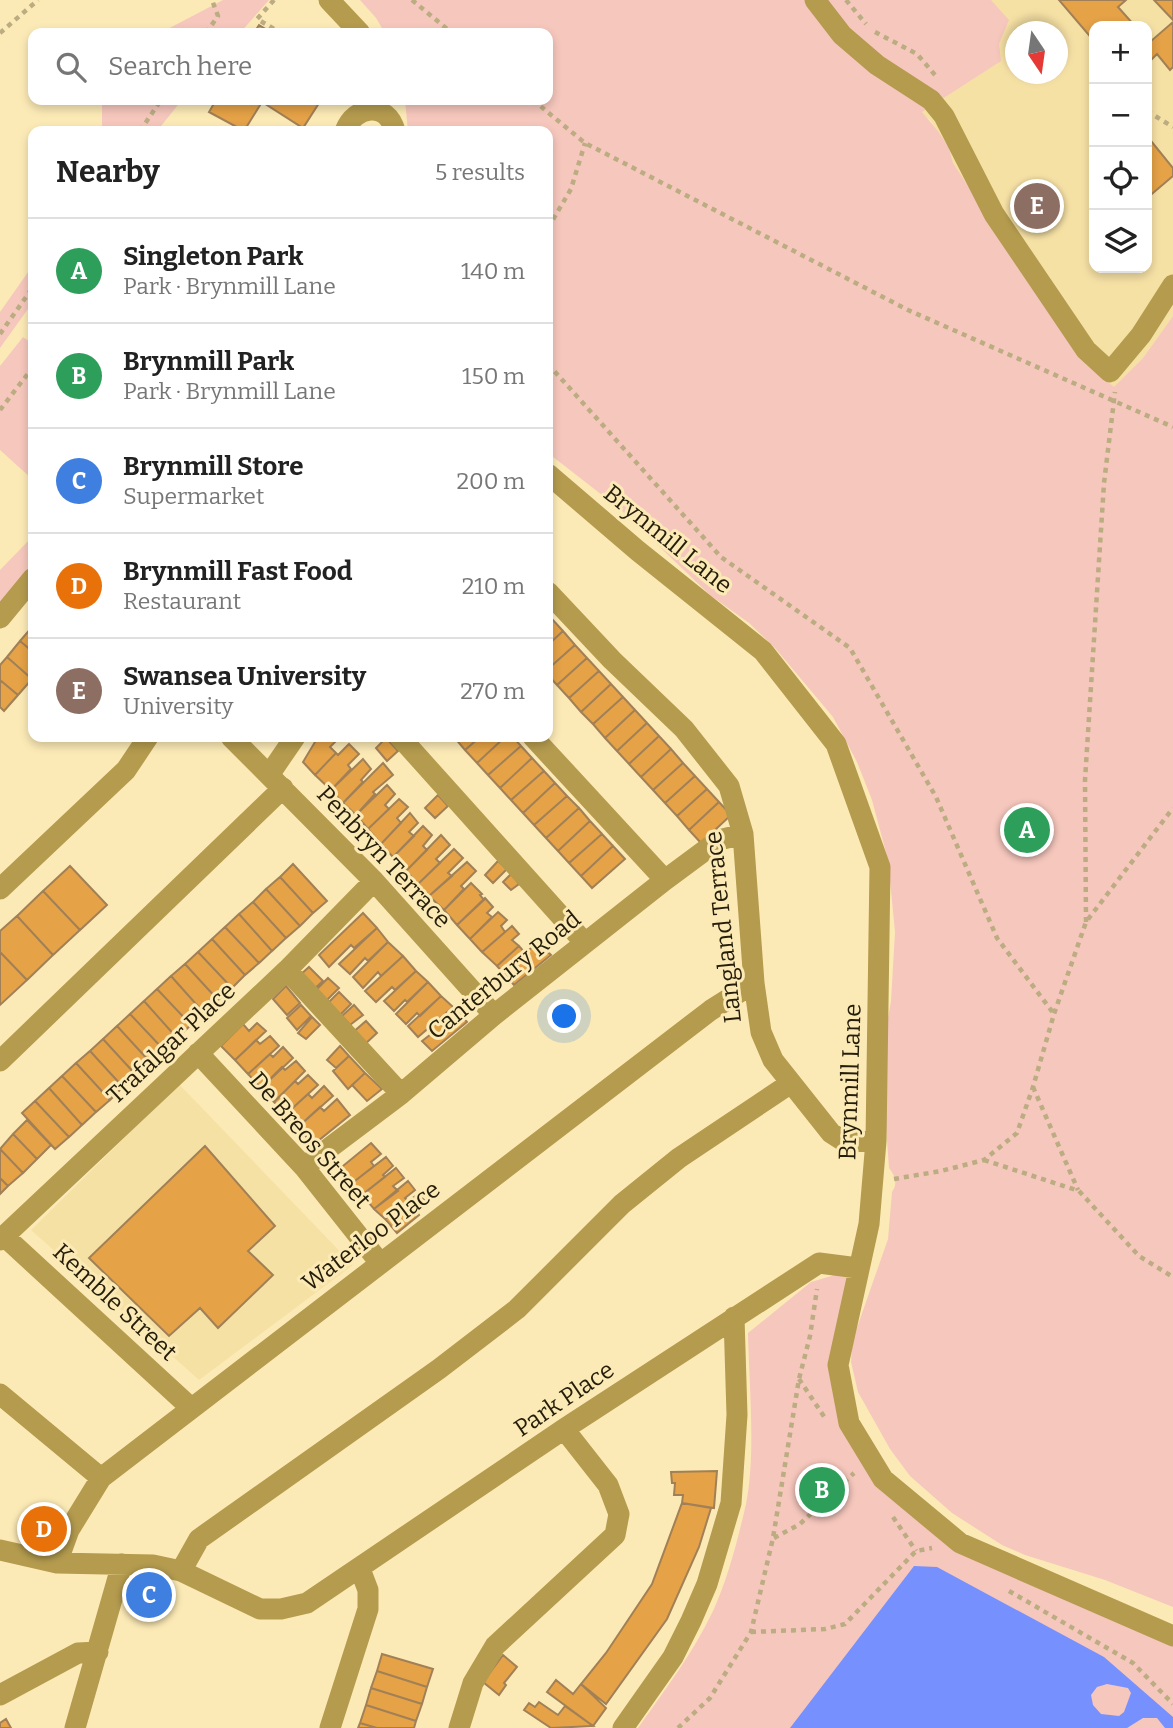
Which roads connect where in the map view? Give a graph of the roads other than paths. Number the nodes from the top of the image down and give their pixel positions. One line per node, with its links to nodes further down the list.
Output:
1 (330, 0): 3 (street)
2 (815, 0): 7 (street)
3 (355, 28)
4 (379, 105): 5 (street); 6 (street)
5 (348, 126)
6 (393, 126)
7 (1173, 285)
8 (553, 478): 30 (street, Brynmill Lane)
9 (28, 584): 11 (street)
10 (553, 597): 18 (street, Langland Terrace)
11 (0, 618)
12 (145, 742): 21 (street)
13 (237, 742): 17 (street, Penbryn Terrace)
14 (293, 742): 17 (street)
15 (404, 742): 22 (street)
16 (538, 742): 19 (street)
17 (276, 781): 20 (street, Penbryn Terrace); 27 (street)
18 (743, 834): 19 (street, Canterbury Road); 24 (street, Langland Terrace)
19 (665, 880): 22 (street, Canterbury Road)
20 (374, 881): 23 (street, Trafalgar Place); 25 (street, Penbryn Terrace)
21 (0, 889)
22 (585, 943): 25 (street, Canterbury Road)
23 (287, 970): 26 (street, Trafalgar Place); 29 (street)
24 (754, 983): 28 (street, Langland Terrace); 33 (street, Waterloo Place)
25 (494, 1016): 29 (street, Canterbury Road)
26 (198, 1053): 31 (street, De Breos Street); 32 (street, Trafalgar Place)
27 (0, 1061)
28 (791, 1083): 30 (street, Langland Terrace); 44 (street)
29 (401, 1094): 31 (street, Canterbury Road)
30 (876, 1141): 34 (street, Brynmill Lane)
31 (304, 1167): 33 (street, De Breos Street)
32 (2, 1238): 37 (street, Kemble Street)
33 (380, 1263): 37 (street, Waterloo Place)
34 (858, 1268): 35 (street, Park Place); 45 (street, Brynmill Lane)
35 (734, 1317): 38 (street, Park Place); 51 (street)
36 (0, 1394): 39 (street)
37 (190, 1407): 39 (street, Waterloo Place)
38 (564, 1429): 43 (street, Park Place); 50 (street)
39 (101, 1478): 41 (street, Waterloo Place)
40 (0, 1550): 41 (street)
41 (57, 1563): 42 (street)
42 (122, 1564): 44 (street); 46 (street)
43 (360, 1569): 44 (street, Park Place); 49 (street)
44 (181, 1571)
45 (1173, 1636)
46 (98, 1652): 47 (street); 48 (street)
47 (0, 1695)
48 (75, 1728)
49 (330, 1728)
50 (459, 1728)
51 (623, 1728)

